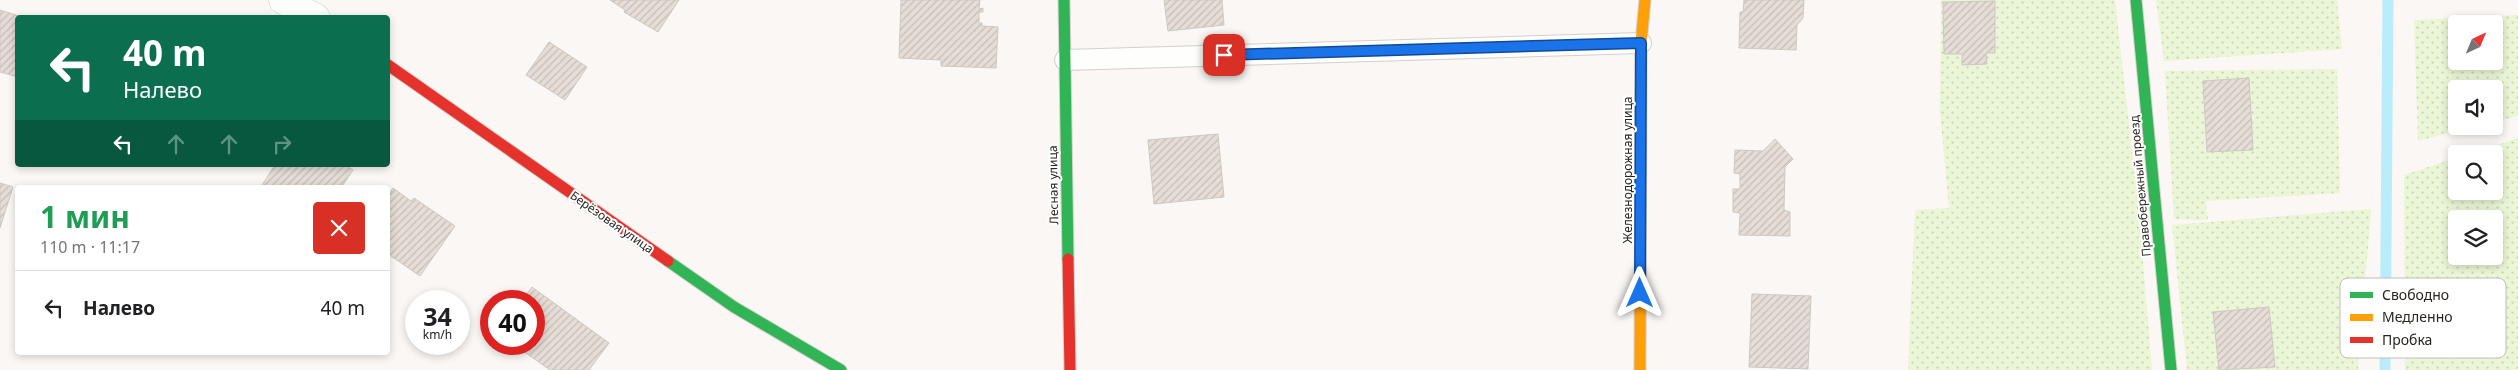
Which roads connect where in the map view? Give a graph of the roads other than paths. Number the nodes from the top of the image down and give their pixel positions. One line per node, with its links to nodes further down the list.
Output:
1 (283, 0): 5 (street)
2 (1064, 0): 7 (street, Лесная улица)
3 (1645, 0): 6 (street, Железнодорожная улица)
4 (2136, 0): 12 (street, Правобережный проезд)
5 (310, 15)
6 (1641, 43): 7 (lane); 11 (street, Железнодорожная улица)
7 (1065, 60): 10 (street, Лесная улица)
8 (390, 66): 9 (street, Берёзовая улица)
9 (841, 370)
10 (1070, 370)
11 (1640, 370)
12 (2171, 370)

